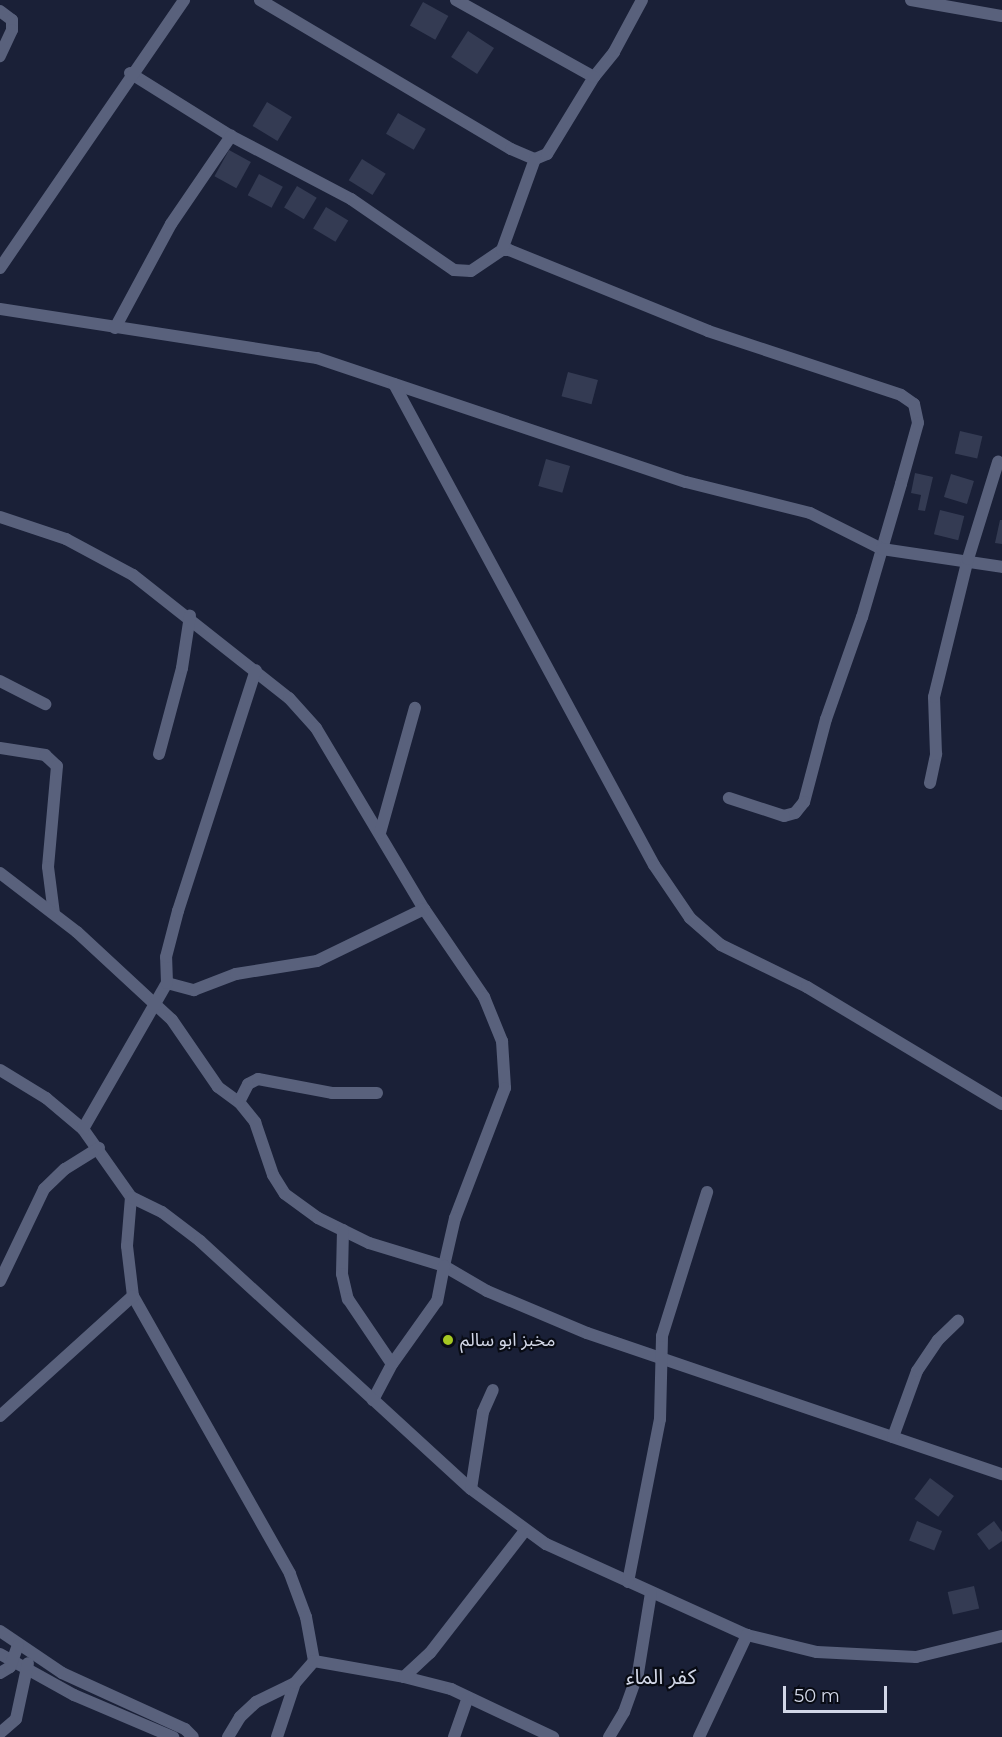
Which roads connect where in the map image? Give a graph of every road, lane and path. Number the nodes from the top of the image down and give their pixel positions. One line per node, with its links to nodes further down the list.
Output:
1 (184, 0): 9 (street)
2 (260, 0): 12 (street)
3 (456, 0): 10 (street)
4 (642, 0): 10 (street)
5 (911, 0): 7 (street)
6 (0, 11): 8 (street)
7 (1002, 16)
8 (0, 56)
9 (130, 73): 11 (street); 14 (street)
10 (594, 77): 12 (street)
11 (231, 136): 13 (street); 16 (street)
12 (535, 159): 13 (street)
13 (502, 250): 20 (street)
14 (0, 268)
15 (0, 309): 16 (street)
16 (116, 328): 17 (street)
17 (394, 384): 20 (street); 41 (street)
18 (998, 462): 21 (street)
19 (0, 517): 23 (street)
20 (882, 549): 21 (street); 31 (street)
21 (968, 559): 22 (street); 30 (street)
22 (1002, 567)
23 (190, 616): 24 (street); 29 (street)
24 (256, 670): 32 (street); 36 (street)
25 (0, 681): 26 (street)
26 (45, 704)
27 (415, 708): 32 (street)
28 (0, 748): 35 (street)
29 (159, 754)
30 (930, 783)
31 (729, 798)
32 (380, 833): 34 (street)
33 (0, 873): 35 (street)
34 (424, 909): 36 (street); 47 (street)
35 (54, 914): 37 (street)
36 (167, 983): 37 (street)
37 (156, 1002): 40 (street); 42 (street)
38 (0, 1070): 42 (street)
39 (377, 1093): 40 (street)
40 (239, 1102): 46 (street)
41 (1002, 1104)
42 (83, 1129): 43 (street)
43 (99, 1148): 45 (street); 48 (street)
44 (707, 1192): 51 (street)
45 (131, 1197): 49 (street); 54 (street)
46 (343, 1230): 47 (street); 52 (street)
47 (444, 1266): 51 (street); 52 (street)
48 (0, 1281)
49 (133, 1296): 55 (street); 68 (street)
50 (958, 1321): 56 (street)
51 (660, 1359): 56 (street); 60 (street)
52 (392, 1364): 54 (street)
53 (493, 1390): 58 (street)
54 (373, 1400): 58 (street)
55 (0, 1416)
56 (893, 1437): 57 (street)
57 (1002, 1473)
58 (471, 1489): 59 (street)
59 (524, 1532): 60 (street); 72 (street)
60 (628, 1582): 61 (street)
61 (651, 1593): 63 (street); 82 (street)
62 (0, 1631): 65 (street)
63 (747, 1635): 64 (street); 83 (street)
64 (1002, 1636)
65 (18, 1645): 67 (street); 69 (street)
66 (0, 1654): 69 (street)
67 (30, 1654): 70 (street); 77 (street)
68 (314, 1661): 72 (street); 73 (street)
69 (13, 1662): 70 (street); 71 (street)
70 (26, 1670): 75 (street); 76 (street)
71 (0, 1673)
72 (404, 1677): 74 (street)
73 (295, 1683): 78 (street); 79 (street)
74 (468, 1697): 80 (street); 81 (street)
75 (0, 1733)
76 (173, 1737)
77 (194, 1737)
78 (228, 1737)
79 (277, 1737)
80 (454, 1737)
81 (553, 1737)
82 (609, 1737)
83 (699, 1737)

